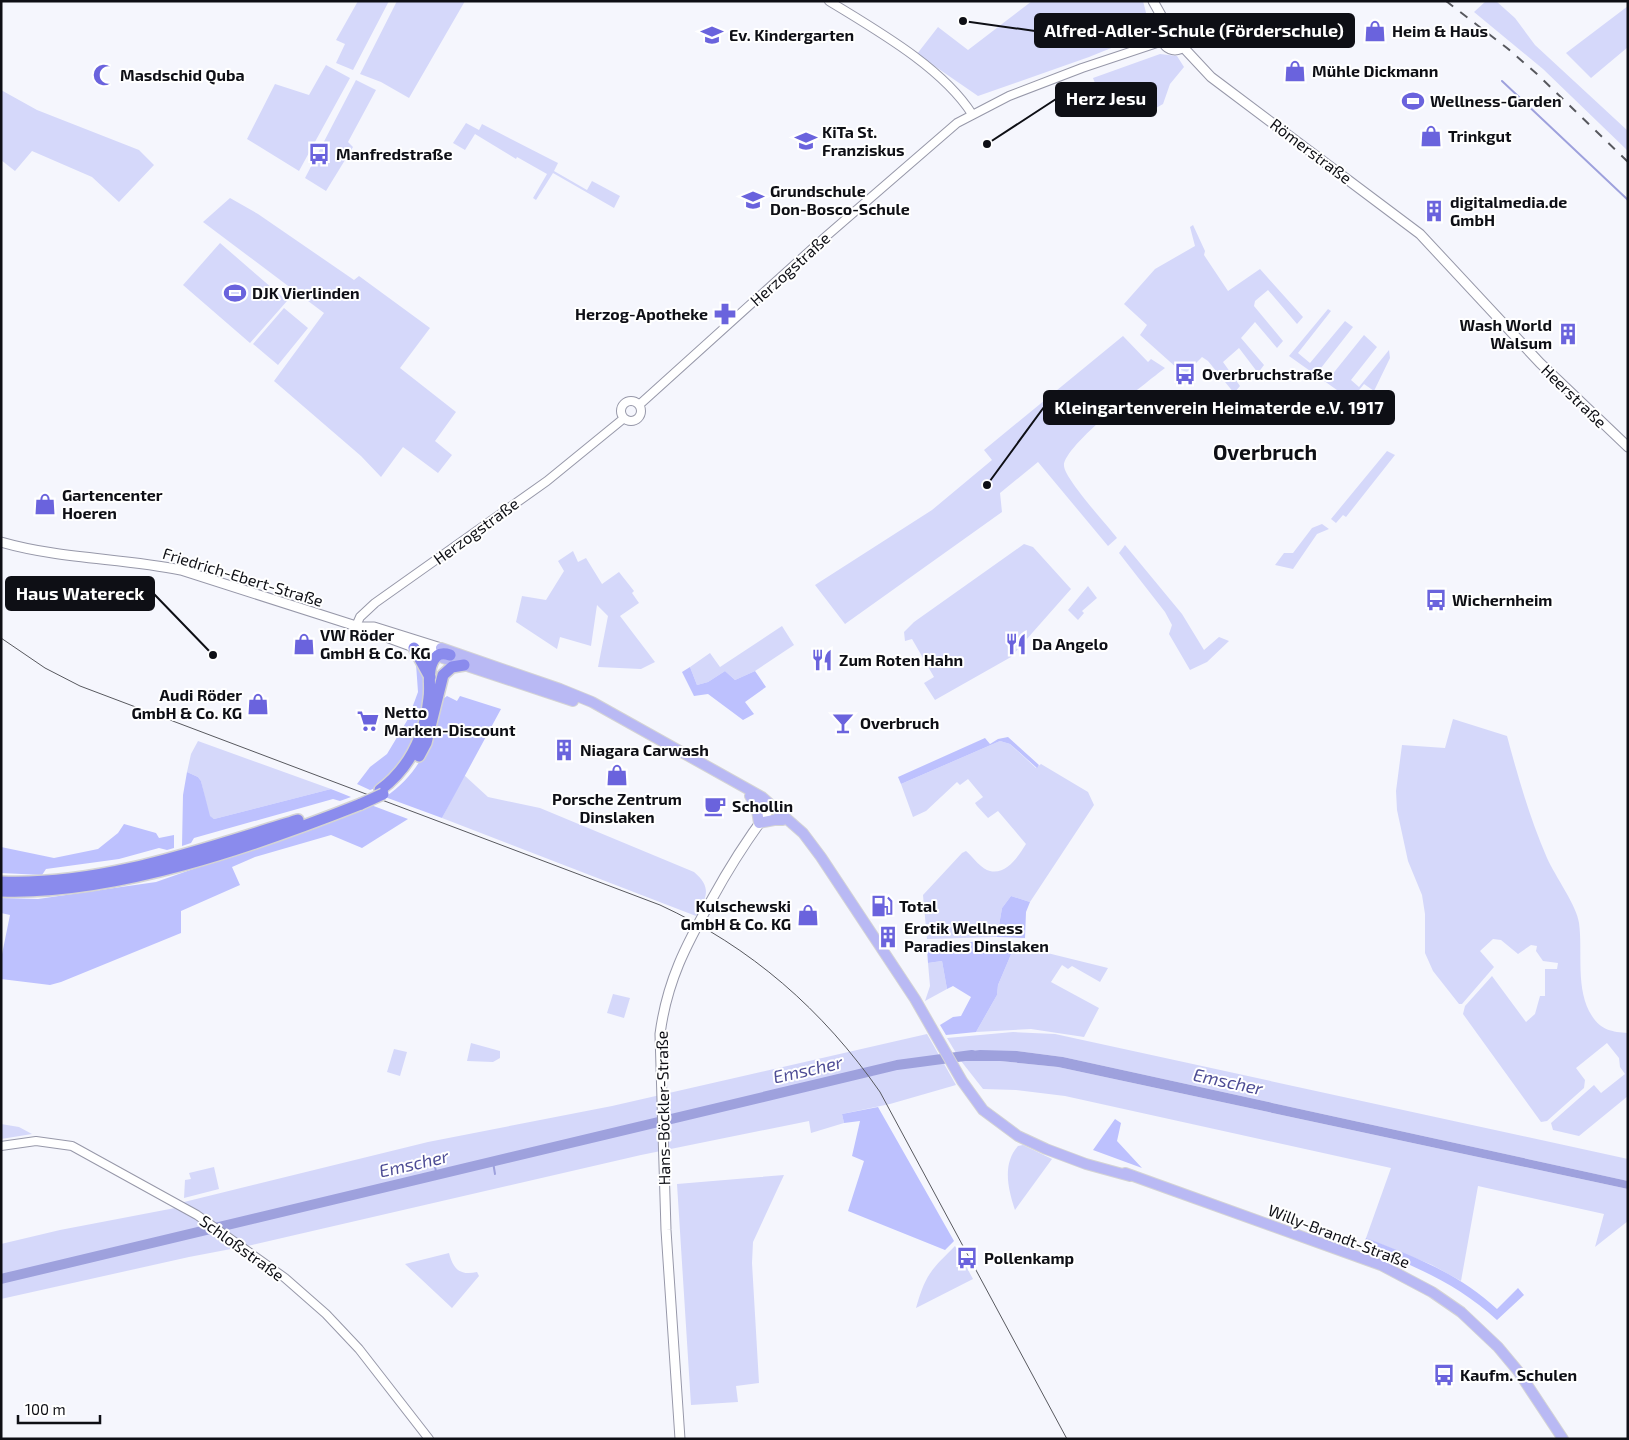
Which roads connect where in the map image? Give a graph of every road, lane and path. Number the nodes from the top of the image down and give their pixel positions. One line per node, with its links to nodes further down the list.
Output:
1 (829, 1): 6 (street)
2 (1153, 1): 3 (main road)
3 (1167, 26): 4 (main road); 5 (main road)
4 (1163, 41): 5 (main road); 6 (street, Herzogstraße)
5 (1183, 47): 7 (main road, Römerstraße)
6 (972, 114): 8 (street, Herzogstraße)
7 (1441, 254): 10 (main road, Heerstraße)
8 (639, 405): 9 (street); 9 (street)
9 (623, 418): 12 (street, Herzogstraße)
10 (1628, 447)
11 (1, 542): 12 (main road, Friedrich-Ebert-Straße)
12 (356, 626): 13 (main road, Friedrich-Ebert-Straße); 14 (main road, Friedrich-Ebert-Straße)
13 (414, 648): 14 (main road, Friedrich-Ebert-Straße); 16 (highway)
14 (443, 654): 15 (main road, Friedrich-Ebert-Straße); 16 (highway); 17 (main road, Friedrich-Ebert-Straße); 19 (highway)
15 (464, 665): 18 (main road, Friedrich-Ebert-Straße); 19 (highway)
16 (430, 678): 20 (highway)
17 (623, 717): 22 (main road, Willy-Brandt-Straße)
18 (611, 718): 21 (main road, Willy-Brandt-Straße)
19 (416, 762): 20 (highway)
20 (382, 792): 25 (highway)
21 (750, 796): 22 (main road, Willy-Brandt-Straße); 24 (main road)
22 (771, 807): 23 (main road, Willy-Brandt-Straße); 24 (main road, Hans-Böckler-Straße); 27 (main road, Willy-Brandt-Straße)
23 (783, 820): 24 (main road); 27 (main road, Willy-Brandt-Straße)
24 (759, 823): 31 (main road, Hans-Böckler-Straße)
25 (170, 863): 26 (highway); 28 (highway)
26 (1, 882)
27 (842, 890): 32 (main road, Willy-Brandt-Straße)
28 (1, 891)
29 (1, 1146): 30 (street, Schloßstraße)
30 (429, 1439)
31 (680, 1439)
32 (1563, 1439)

